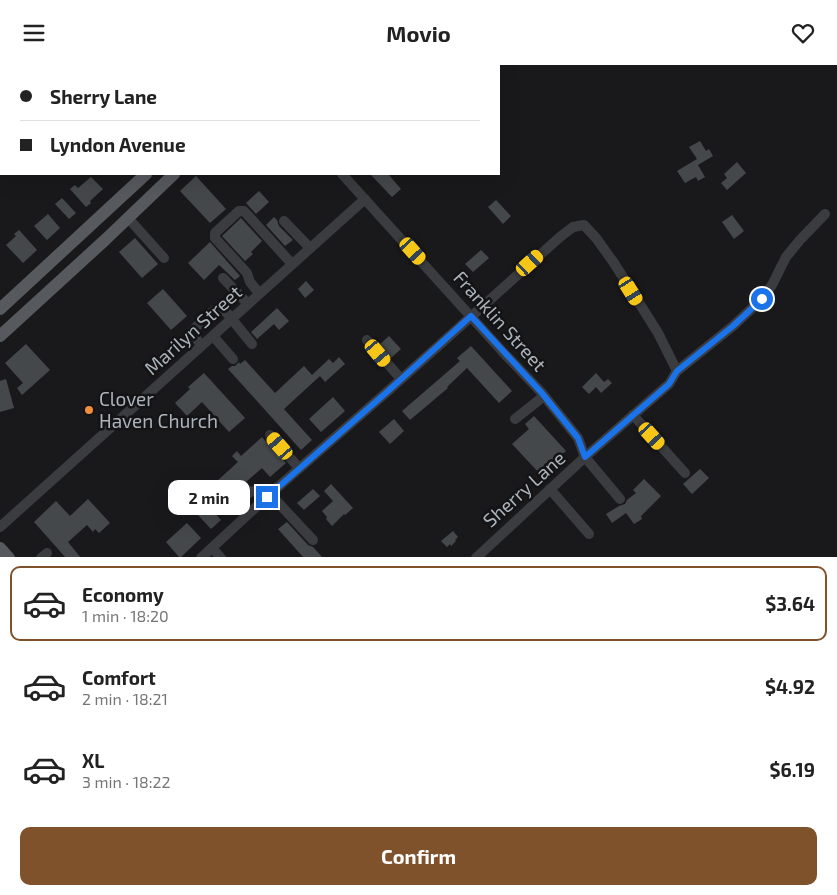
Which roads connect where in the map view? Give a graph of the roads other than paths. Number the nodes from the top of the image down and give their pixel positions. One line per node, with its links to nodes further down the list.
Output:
1 (145, 175): 5 (main road)
2 (173, 175): 7 (main road)
3 (343, 175): 4 (street, Franklin Street)
4 (365, 199): 9 (street, Marilyn Street); 16 (street, Franklin Street)
5 (114, 203): 7 (main road); 15 (main road)
6 (826, 214): 24 (street, Sherry Lane)
7 (128, 218): 10 (street); 18 (main road)
8 (284, 221): 9 (street)
9 (310, 248): 11 (street, Marilyn Street)
10 (164, 258)
11 (292, 264): 13 (street, Marilyn Street); 13 (street)
12 (223, 278): 14 (street)
13 (259, 293): 14 (street, Marilyn Street)
14 (248, 304): 17 (street, Marilyn Street)
15 (0, 309)
16 (471, 316): 24 (street); 25 (street); 26 (street, Franklin Street)
17 (232, 318): 19 (street, Marilyn Street); 21 (street); 22 (street)
18 (0, 335)
19 (213, 336): 22 (street, Marilyn Street); 23 (street)
20 (367, 340): 25 (street)
21 (252, 343)
22 (201, 346): 37 (street, Marilyn Street)
23 (233, 359)
24 (677, 371): 27 (street, Sherry Lane)
25 (401, 379): 31 (street)
26 (544, 396): 28 (street); 30 (street, Franklin Street)
27 (632, 415): 30 (street, Sherry Lane); 32 (street)
28 (516, 419)
29 (270, 435): 31 (street)
30 (585, 457): 33 (street, Sherry Lane); 35 (street, Franklin Street)
31 (299, 468): 34 (street)
32 (685, 473)
33 (550, 489): 38 (street); 45 (street, Sherry Lane)
34 (268, 495): 36 (street); 39 (street); 41 (street)
35 (620, 499)
36 (232, 505)
37 (0, 527)
38 (589, 534)
39 (313, 540)
40 (0, 547): 42 (main road)
41 (212, 548): 43 (street); 44 (street)
42 (9, 557)
43 (201, 557)
44 (221, 557)
45 (476, 557)

